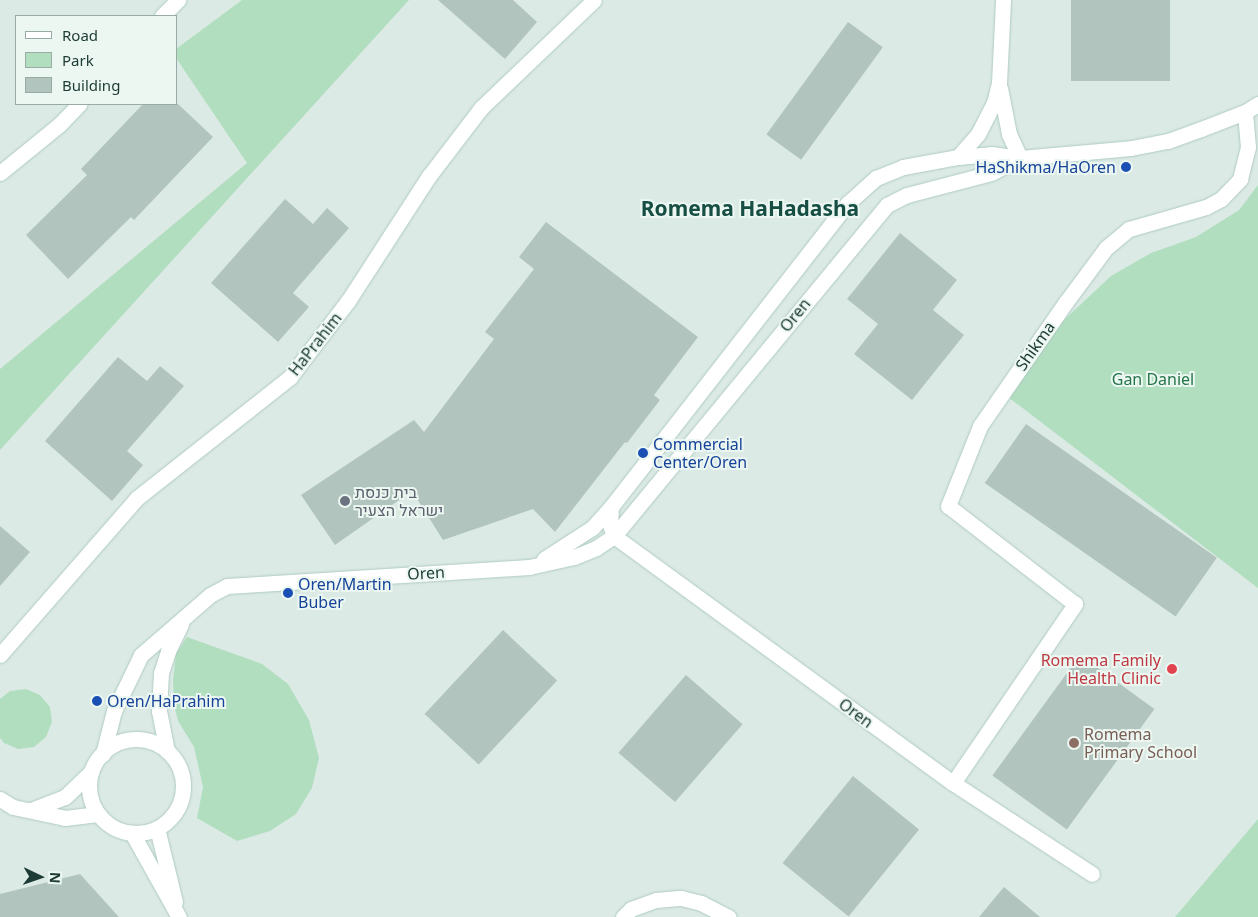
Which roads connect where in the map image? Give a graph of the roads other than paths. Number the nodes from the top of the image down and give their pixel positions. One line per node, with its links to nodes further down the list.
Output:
1 (178, 0): 4 (street)
2 (594, 0): 16 (street, HaPrahim)
3 (1003, 0): 5 (street)
4 (163, 15)
5 (999, 83): 9 (street); 10 (street)
6 (1258, 104): 8 (street)
7 (78, 105): 11 (street)
8 (1245, 112): 10 (street); 20 (street, Shikma)
9 (958, 157): 10 (street, Oren); 12 (street, Oren)
10 (1020, 158): 13 (street, Oren)
11 (0, 173)
12 (611, 506): 13 (street); 14 (street, Oren)
13 (614, 536): 14 (street, Oren); 20 (street, Oren)
14 (529, 567): 15 (street, Oren)
15 (183, 618): 17 (street, Oren); 18 (street, Oren)
16 (0, 655)
17 (167, 751): 18 (street); 24 (street)
18 (103, 754): 19 (street)
19 (91, 772): 22 (street); 23 (street)
20 (953, 783): 26 (street, Oren)
21 (0, 799): 22 (street)
22 (31, 810): 23 (street)
23 (98, 814): 25 (street)
24 (158, 828): 25 (street); 27 (street)
25 (132, 833): 27 (street)
26 (1092, 874)
27 (179, 916)
28 (623, 917): 29 (street)
29 (729, 917)

